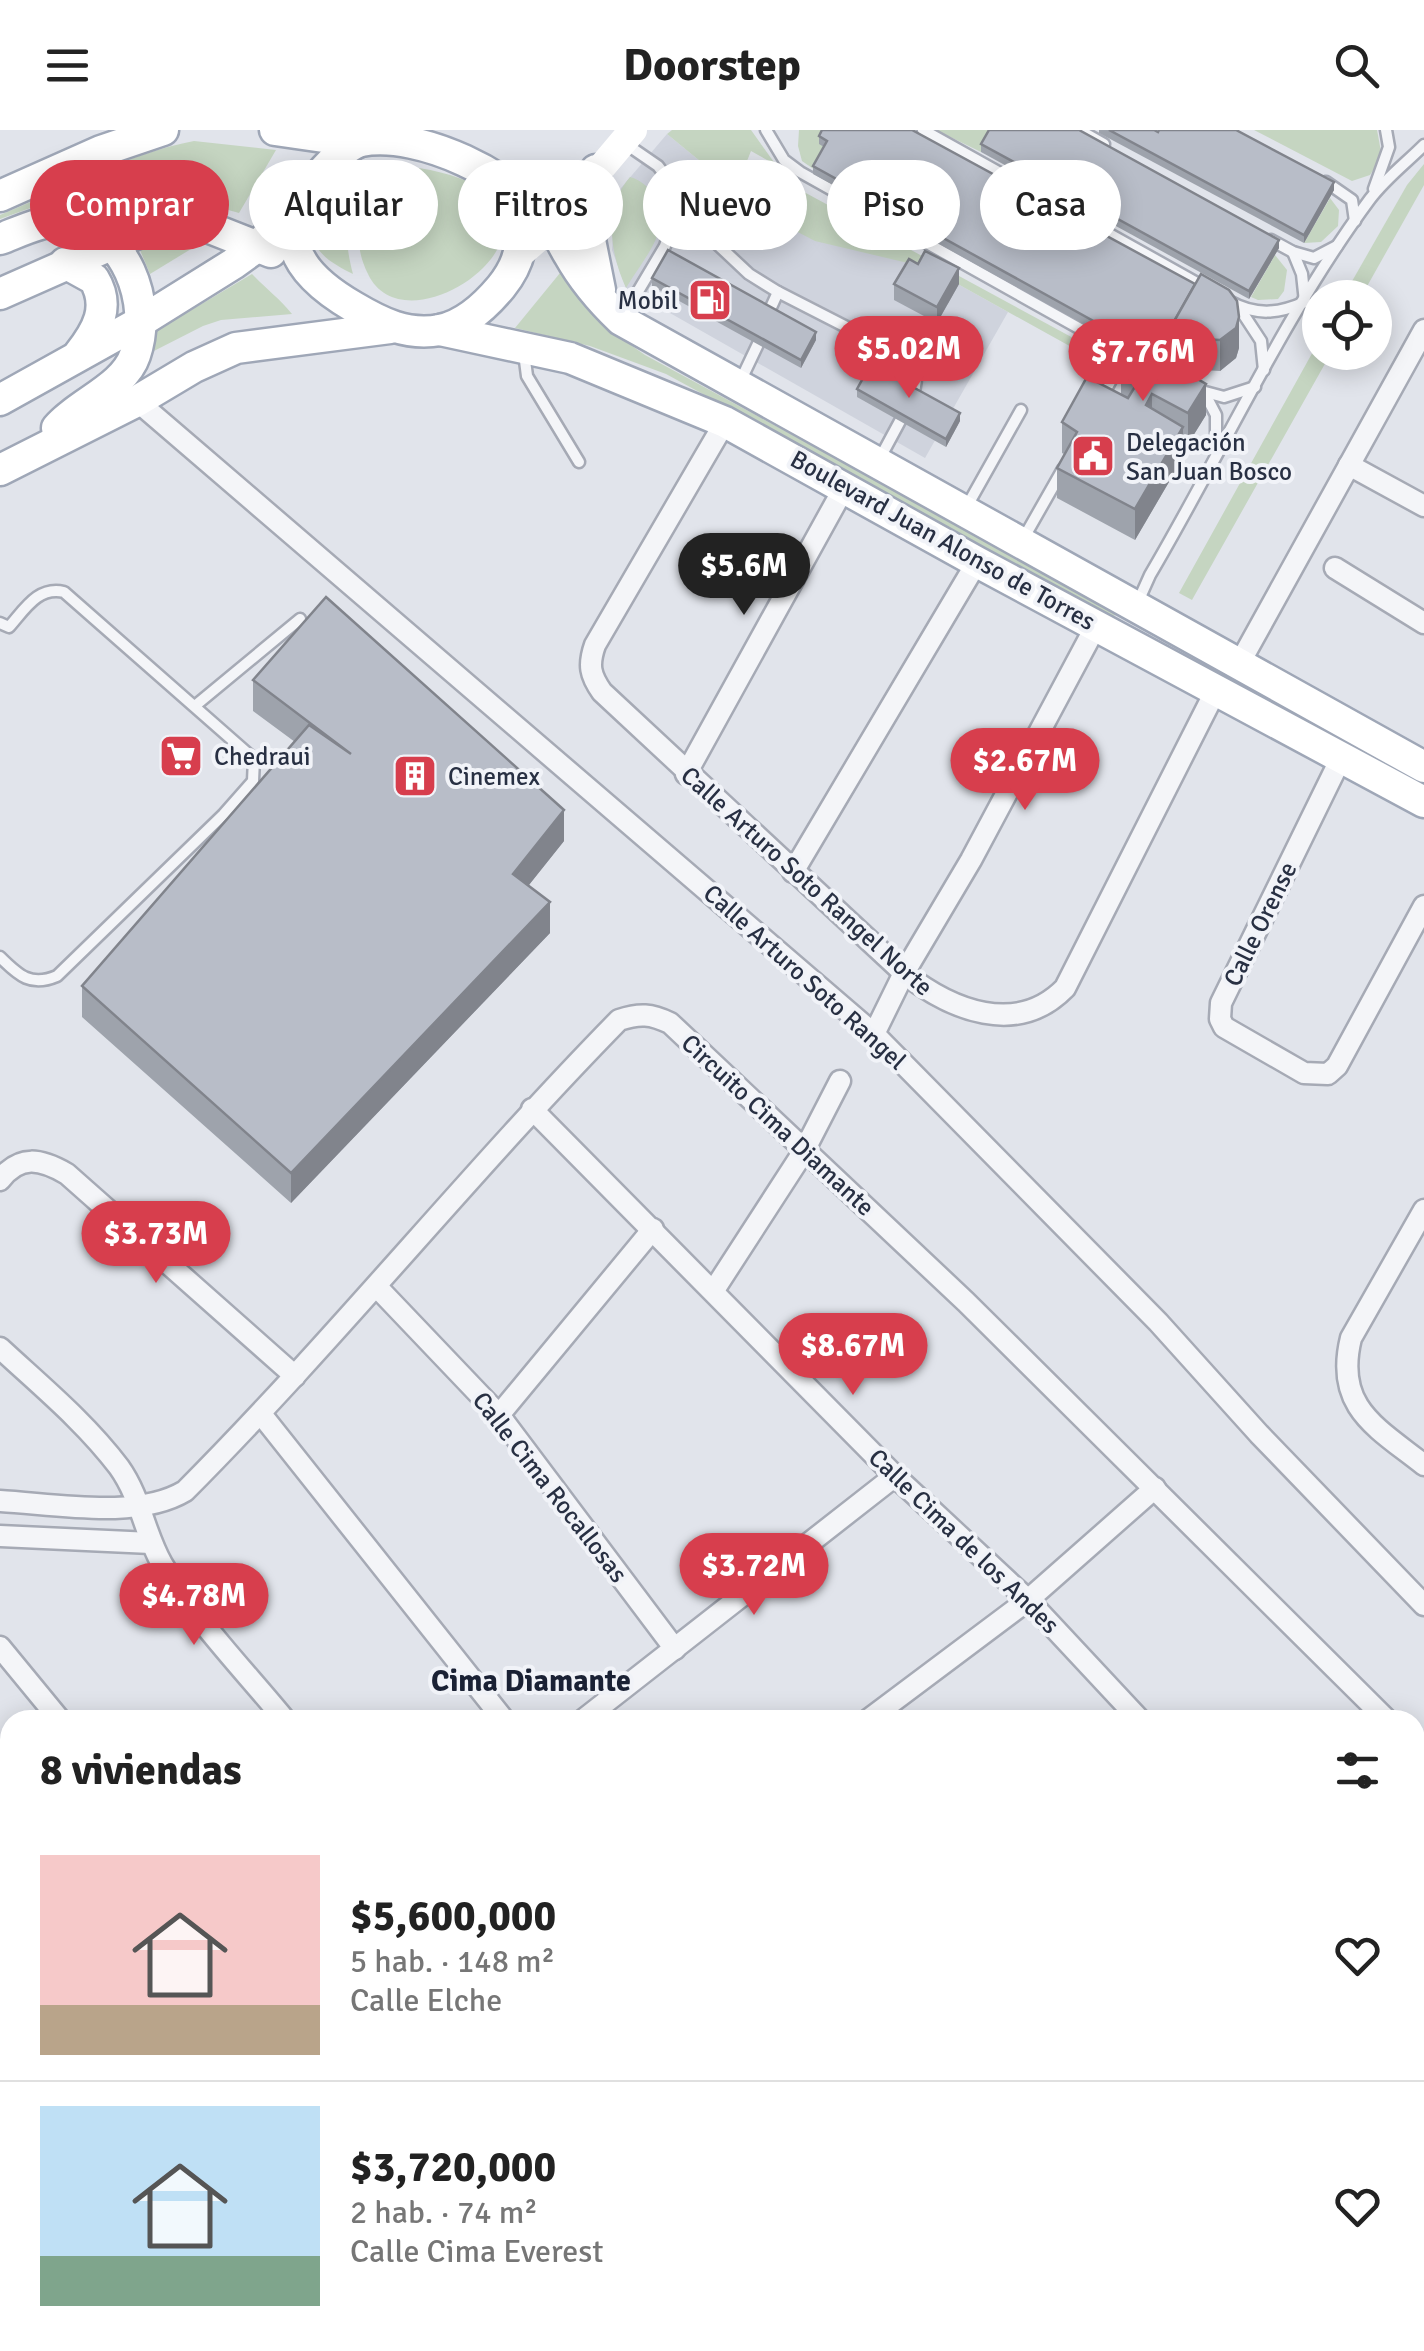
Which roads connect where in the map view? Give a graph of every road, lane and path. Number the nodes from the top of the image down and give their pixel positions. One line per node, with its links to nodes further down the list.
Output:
1 (163, 130): 17 (main road)
2 (275, 130): 8 (main road)
3 (766, 130): 54 (lane)
4 (923, 130): 45 (lane)
5 (1079, 130): 10 (lane)
6 (1386, 130): 18 (lane)
7 (627, 135): 13 (street); 14 (lane)
8 (365, 136): 11 (main road); 12 (main road)
9 (1424, 144): 18 (lane)
10 (1112, 149)
11 (335, 160)
12 (468, 160)
13 (605, 160)
14 (652, 160)
15 (1309, 174): 16 (lane)
16 (1336, 188): 18 (lane); 19 (lane)
17 (0, 196)
18 (1370, 199): 19 (lane)
19 (1355, 223): 23 (lane)
20 (30, 227): 22 (main road)
21 (1260, 233): 35 (lane)
22 (0, 238)
23 (1340, 244): 35 (lane); 40 (lane)
24 (94, 250): 37 (main road)
25 (117, 250): 48 (main road)
26 (252, 250): 48 (main road)
27 (265, 250): 38 (main road)
28 (296, 250): 38 (main road)
29 (522, 250): 36 (main road)
30 (524, 250): 36 (street)
31 (566, 250): 46 (main road, Boulevard Juan Alonso de Torres)
32 (594, 250): 46 (main road)
33 (662, 250): 46 (lane)
34 (723, 250): 41 (lane)
35 (1293, 252): 39 (lane)
36 (521, 253): 50 (main road)
37 (65, 263): 42 (main road); 55 (main road)
38 (311, 278): 49 (main road)
39 (1302, 280)
40 (1318, 280)
41 (778, 292): 47 (lane); 62 (lane)
42 (0, 294)
43 (1302, 303): 45 (lane)
44 (1302, 305): 57 (lane)
45 (1237, 306): 57 (lane)
46 (612, 311): 59 (main road, Boulevard Juan Alonso de Torres)
47 (768, 314)
48 (140, 322): 55 (main road); 69 (main road)
49 (390, 328): 50 (main road); 64 (main road)
50 (440, 330): 53 (main road, Boulevard Juan Alonso de Torres)
51 (1424, 330): 74 (street)
52 (758, 344): 59 (lane)
53 (524, 347): 67 (main road, Boulevard Juan Alonso de Torres); 72 (lane)
54 (1125, 354): 56 (lane); 65 (lane)
55 (74, 360): 63 (main road)
56 (1149, 368)
57 (1264, 371): 60 (lane)
58 (1177, 381): 61 (lane)
59 (738, 386): 73 (main road, Boulevard Juan Alonso de Torres)
60 (1255, 387): 61 (lane); 71 (lane)
61 (1205, 394): 71 (lane)
62 (913, 395)
63 (0, 400)
64 (137, 401): 69 (main road); 98 (street, Calle Arturo Soto Rangel)
65 (1098, 404)
66 (1021, 410): 78 (lane)
67 (726, 422): 76 (main road, Boulevard Juan Alonso de Torres); 92 (street, Calle Arturo Soto Rangel Norte)
68 (900, 422): 73 (lane)
69 (39, 450): 75 (main road)
70 (1071, 454): 79 (lane)
71 (1216, 458): 82 (lane)
72 (579, 462)
73 (878, 462): 78 (main road, Boulevard Juan Alonso de Torres)
74 (1349, 465): 77 (street); 87 (street)
75 (0, 470)
76 (845, 486): 80 (main road, Boulevard Juan Alonso de Torres); 92 (street)
77 (1424, 506)
78 (965, 509): 79 (main road, Boulevard Juan Alonso de Torres)
79 (1022, 542): 82 (main road, Boulevard Juan Alonso de Torres)
80 (977, 562): 86 (main road, Boulevard Juan Alonso de Torres); 94 (street)
81 (1334, 568): 85 (street)
82 (1137, 605): 87 (main road, Boulevard Juan Alonso de Torres)
83 (300, 619): 89 (lane)
84 (0, 622): 89 (lane)
85 (1424, 623)
86 (1097, 624): 88 (main road, Boulevard Juan Alonso de Torres); 97 (street)
87 (1238, 666): 91 (main road, Boulevard Juan Alonso de Torres)
88 (1217, 688): 90 (main road, Boulevard Juan Alonso de Torres); 97 (street, Calle Arturo Soto Rangel Norte)
89 (196, 705): 96 (lane)
90 (1340, 758): 93 (main road, Boulevard Juan Alonso de Torres); 95 (street, Calle Orense)
91 (1424, 767)
92 (686, 774): 94 (street, Calle Arturo Soto Rangel Norte)
93 (1424, 802)
94 (793, 872): 97 (street, Calle Arturo Soto Rangel Norte)
95 (1424, 906)
96 (0, 957)
97 (904, 973): 98 (street)
98 (874, 1034): 119 (street, Calle Arturo Soto Rangel)
99 (840, 1081): 101 (street)
100 (532, 1109): 101 (street, Circuito Cima Diamante); 104 (street, Calle Cima de los Andes); 105 (street, Circuito Cima Diamante)
101 (804, 1151): 106 (street); 113 (street, Circuito Cima Diamante)
102 (0, 1180): 108 (street)
103 (1424, 1210): 111 (street)
104 (653, 1229): 106 (street, Calle Cima de los Andes); 110 (street)
105 (377, 1287): 108 (street, Circuito Cima Diamante); 110 (street, Calle Cima Rocallosas)
106 (714, 1290): 112 (street, Calle Cima de los Andes)
107 (0, 1348): 115 (street)
108 (295, 1376): 109 (street, Circuito Cima Diamante)
109 (262, 1414): 115 (street, Circuito Cima Diamante); 124 (street)
110 (500, 1415): 121 (street, Calle Cima Rocallosas)
111 (1424, 1465)
112 (894, 1476): 118 (street, Calle Cima de los Andes); 121 (street)
113 (1155, 1488): 118 (street); 128 (street, Circuito Cima Diamante)
114 (0, 1501): 115 (street, Circuito Cima Diamante)
115 (142, 1507): 117 (street)
116 (0, 1536): 117 (street)
117 (151, 1543): 123 (street)
118 (1028, 1600): 126 (street); 127 (street, Calle Cima de los Andes)
119 (1424, 1604)
120 (0, 1647): 122 (street)
121 (675, 1649): 125 (street)
122 (52, 1710)
123 (277, 1710)
124 (496, 1710)
125 (596, 1710)
126 (881, 1710)
127 (1131, 1710)
128 (1377, 1710)

